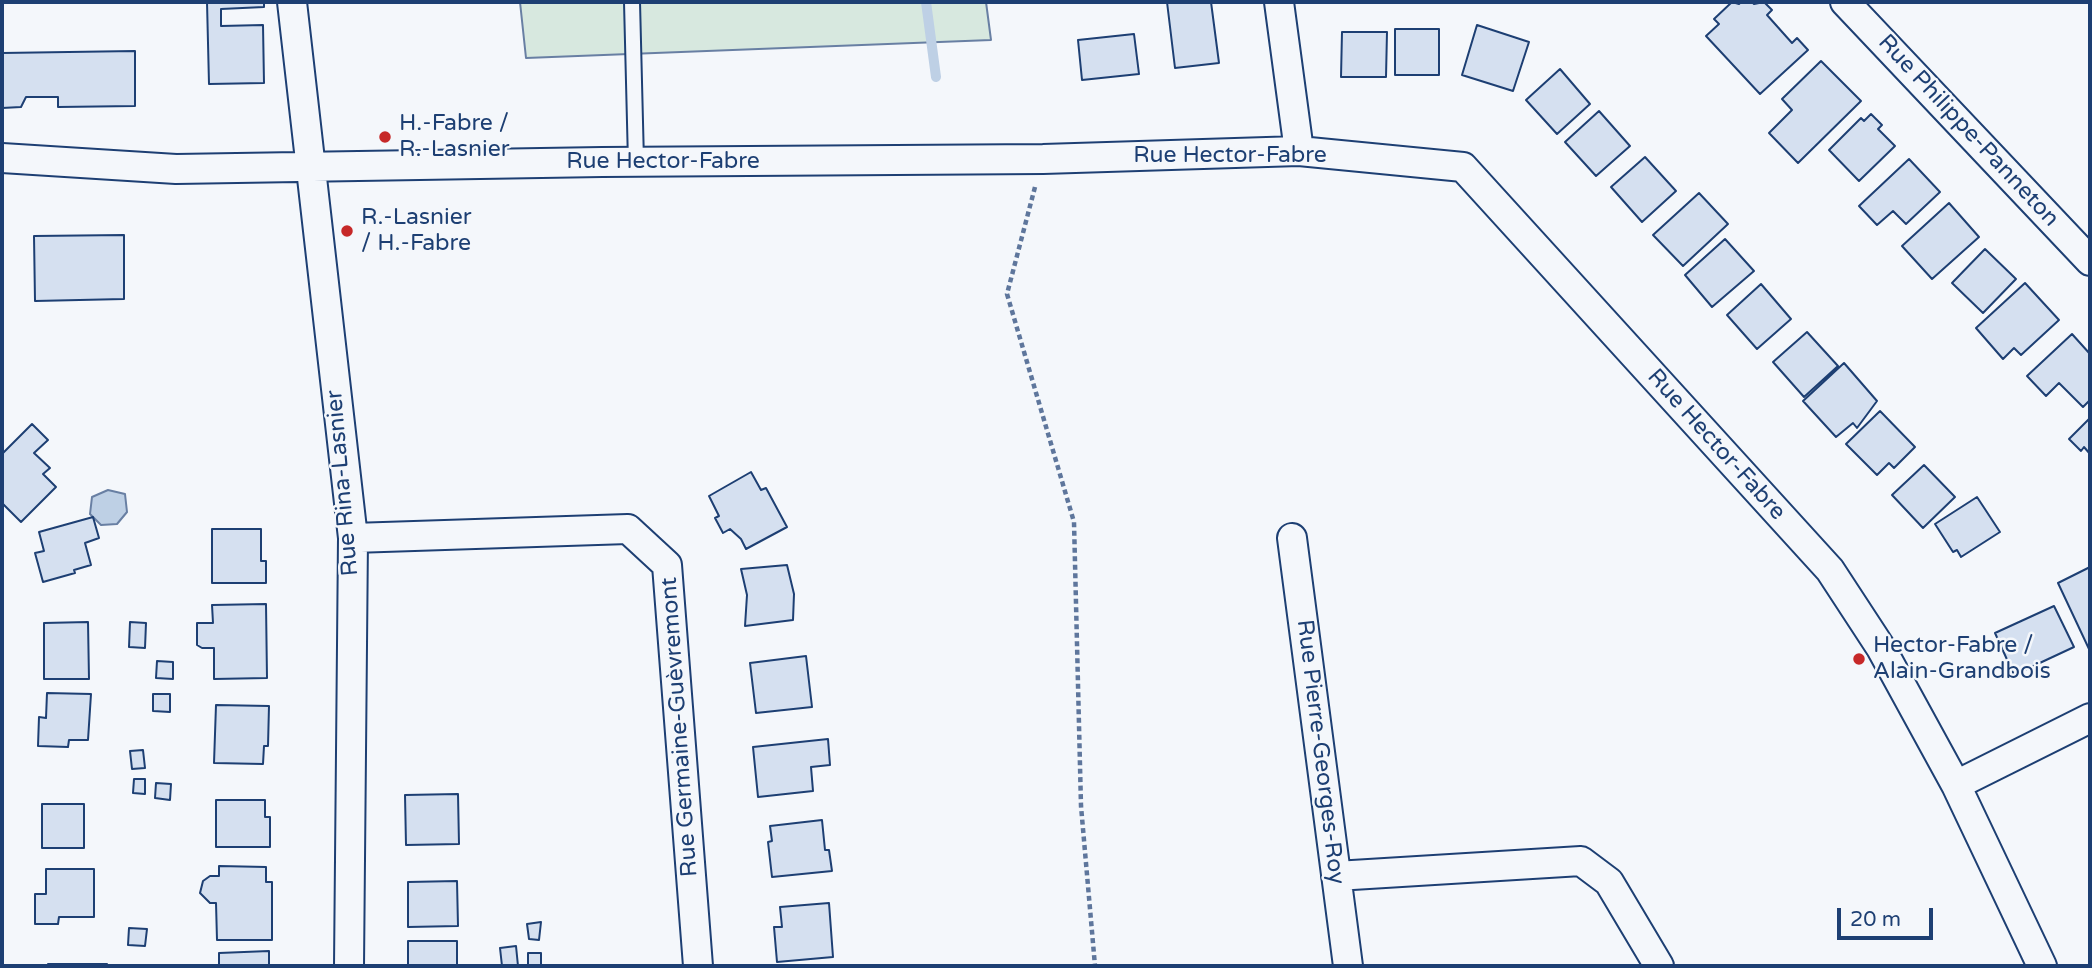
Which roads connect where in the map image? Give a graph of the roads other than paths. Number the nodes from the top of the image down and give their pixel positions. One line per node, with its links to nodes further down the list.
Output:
1 (292, 2): 8 (street, Rue Rina-Lasnier)
2 (632, 2): 7 (lane)
3 (1279, 2): 5 (street)
4 (1845, 2): 9 (street, Rue Philippe-Panneton)
5 (1299, 151): 7 (street, Rue Hector-Fabre); 13 (street, Rue Hector-Fabre)
6 (2, 158): 8 (street, Rue Hector-Fabre)
7 (636, 162): 8 (street, Rue Hector-Fabre)
8 (310, 167): 10 (street, Rue Rina-Lasnier)
9 (2090, 261)
10 (353, 538): 15 (street, Rue Rina-Lasnier); 16 (street, Rue Germaine-Guèvremont)
11 (1292, 538): 14 (street, Rue Pierre-Georges-Roy)
12 (2090, 718): 13 (street)
13 (1956, 785): 19 (street, Rue Hector-Fabre)
14 (1336, 876): 17 (street, Rue Pierre-Georges-Roy); 18 (street)
15 (349, 966)
16 (698, 966)
17 (1348, 966)
18 (1659, 966)
19 (2042, 966)

